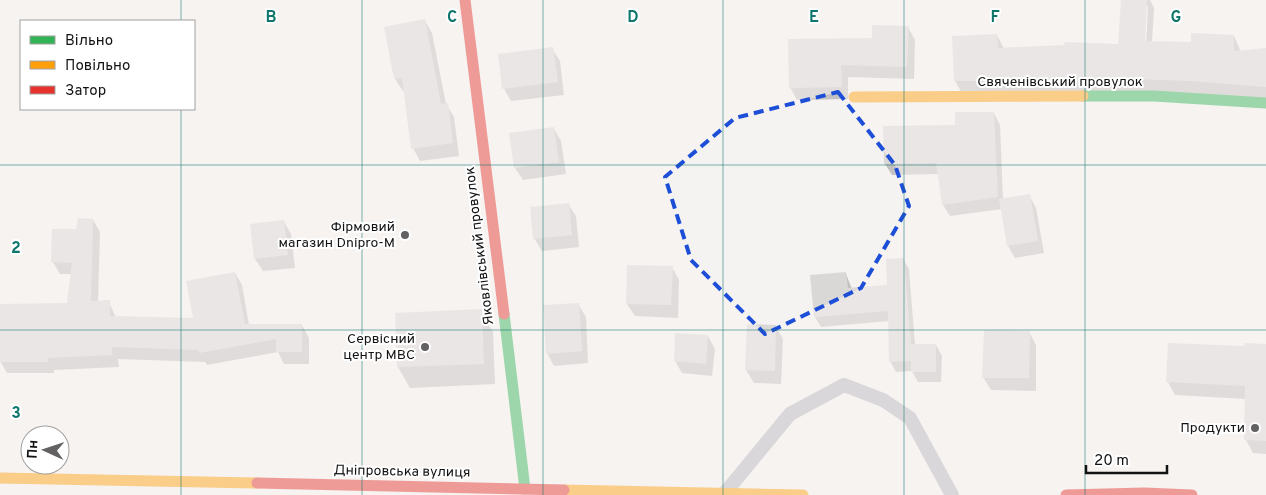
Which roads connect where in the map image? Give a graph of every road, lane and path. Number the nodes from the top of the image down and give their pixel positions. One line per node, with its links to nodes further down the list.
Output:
1 (465, 0): 5 (main road, Яковлівський провулок)
2 (854, 97): 3 (main road, Свяченівський провулок)
3 (1266, 103)
4 (0, 478): 5 (main road, Дніпровська вулиця)
5 (525, 489): 7 (main road, Дніпровська вулиця)
6 (724, 493): 7 (main road, Дніпровська вулиця); 9 (main road, Дніпровська вулиця); 10 (lane)
7 (687, 494)
8 (1144, 494): 11 (main road); 12 (main road)
9 (803, 495)
10 (952, 495)
11 (1066, 495)
12 (1192, 495)

